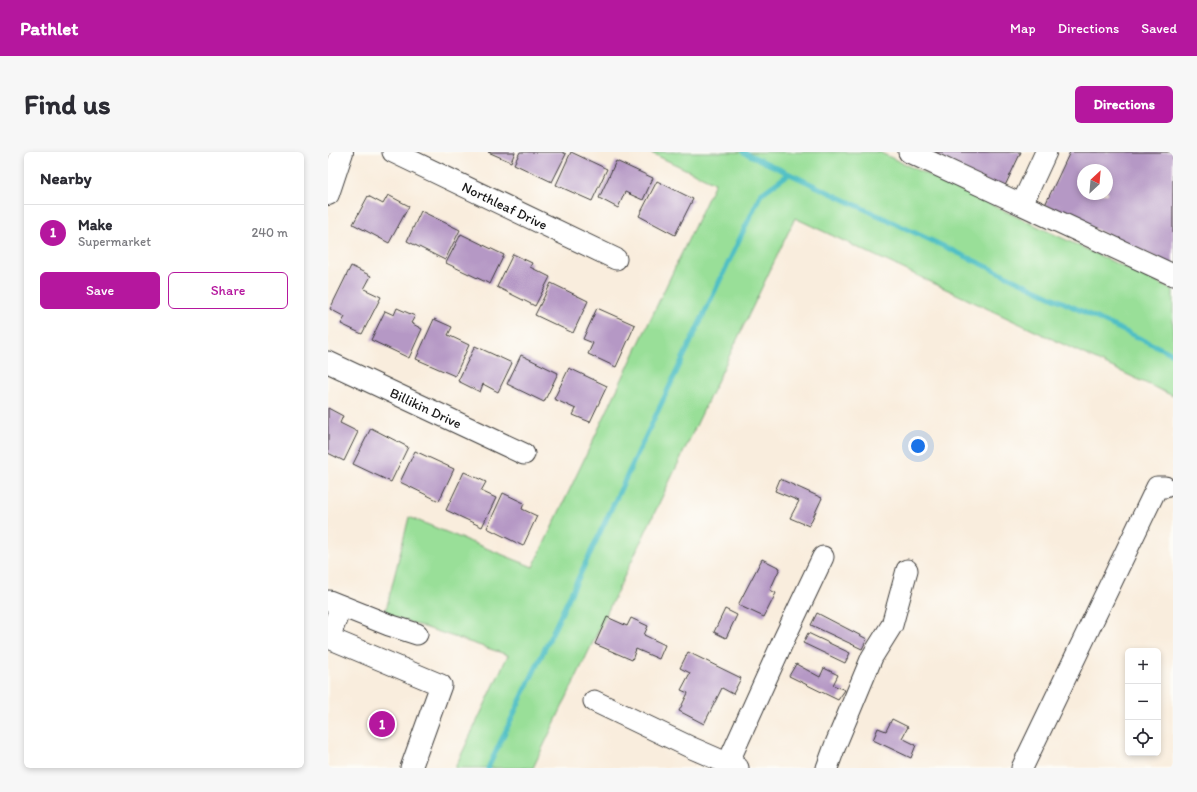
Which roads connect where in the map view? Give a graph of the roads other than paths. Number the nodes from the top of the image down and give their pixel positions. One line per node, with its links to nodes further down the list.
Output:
1 (342, 152): 5 (main road)
2 (393, 152): 7 (street, Northleaf Drive)
3 (909, 152): 6 (street)
4 (1046, 152): 6 (street)
5 (328, 194)
6 (1022, 204): 8 (street)
7 (616, 259)
8 (1173, 275)
9 (328, 362): 10 (street, Billikin Drive)
10 (524, 454)
11 (1166, 487): 21 (street)
12 (823, 557): 18 (street)
13 (907, 570): 20 (street)
14 (335, 603): 15 (street); 16 (street)
15 (417, 634)
16 (328, 644): 19 (street)
17 (594, 701): 18 (street)
18 (733, 766)
19 (411, 768)
20 (827, 768)
21 (1022, 768)

